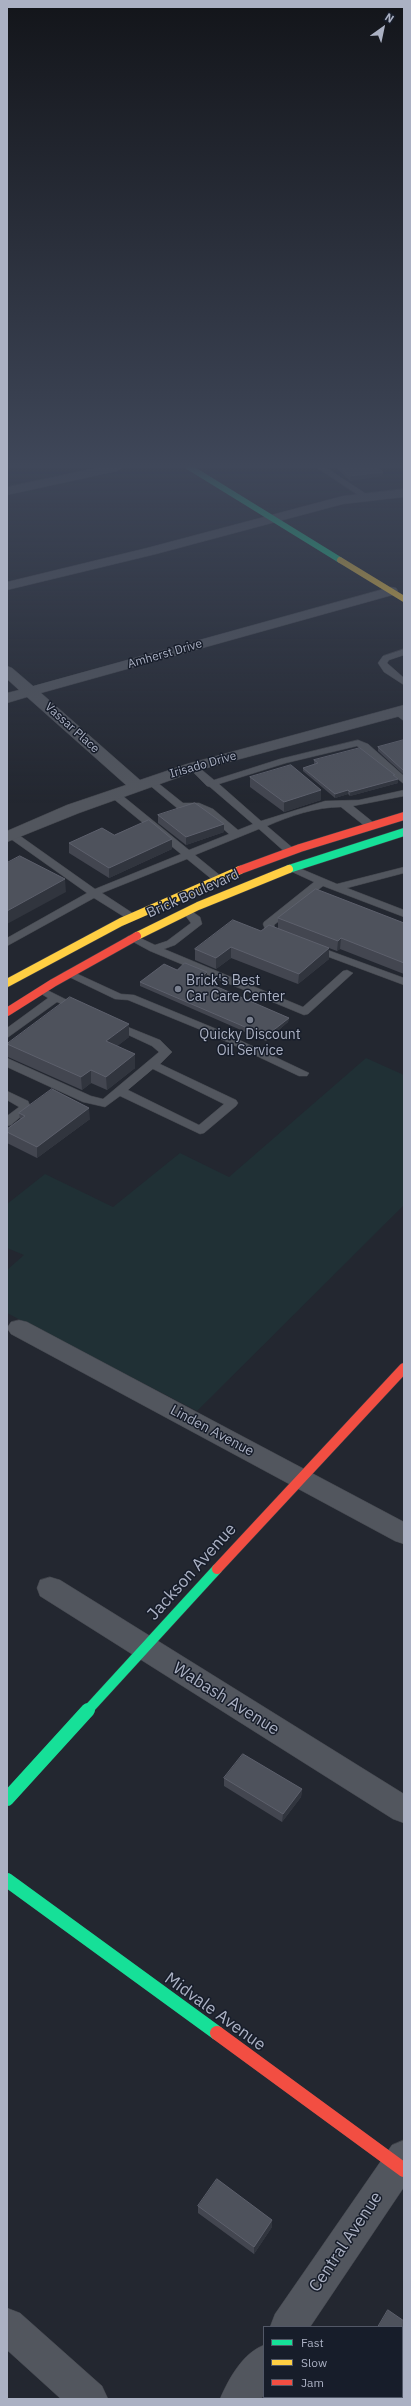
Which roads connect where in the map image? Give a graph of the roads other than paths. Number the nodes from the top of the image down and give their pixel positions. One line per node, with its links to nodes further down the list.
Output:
1 (35, 579): 3 (street)
2 (372, 579): 4 (street)
3 (7, 586)
4 (391, 591): 5 (street); 9 (street, Amherst Drive)
5 (404, 599)
6 (404, 652): 8 (lane)
7 (7, 671): 9 (street, Vassar Place)
8 (404, 682)
9 (30, 692): 10 (street, Amherst Drive); 17 (street, Vassar Place)
10 (7, 698)
11 (402, 714): 12 (street, Irisado Drive)
12 (265, 747): 13 (lane); 14 (street, Irisado Drive)
13 (283, 760): 15 (lane); 16 (lane); 18 (lane)
14 (193, 767): 17 (street, Irisado Drive); 18 (lane)
15 (294, 770)
16 (404, 780)
17 (143, 784): 20 (street, Irisado Drive); 27 (lane)
18 (210, 784): 24 (lane)
19 (404, 793): 22 (lane)
20 (114, 794): 28 (street, Irisado Drive); 30 (lane)
21 (322, 794): 22 (lane)
22 (339, 804): 24 (lane); 25 (lane)
23 (404, 816): 25 (street, Brick Boulevard)
24 (261, 824): 27 (lane); 29 (lane)
25 (370, 825): 29 (street, Brick Boulevard)
26 (404, 832): 31 (street, Brick Boulevard)
27 (237, 834): 30 (lane)
28 (10, 836): 36 (lane)
29 (290, 851): 33 (street, Brick Boulevard)
30 (189, 854): 33 (lane); 36 (lane)
31 (292, 868): 34 (lane); 37 (street, Brick Boulevard)
32 (404, 870): 35 (lane)
33 (218, 879): 39 (street, Brick Boulevard)
34 (322, 882): 35 (lane); 41 (lane)
35 (336, 888): 38 (lane)
36 (94, 893): 39 (lane); 42 (lane)
37 (187, 911): 40 (street, Brick Boulevard); 44 (lane)
38 (404, 914)
39 (130, 916): 48 (street, Brick Boulevard)
40 (132, 938): 44 (lane); 45 (street, Brick Boulevard)
41 (292, 940)
42 (7, 943)
43 (306, 945): 47 (lane)
44 (154, 949): 46 (lane)
45 (69, 973): 49 (street, Brick Boulevard); 55 (lane)
46 (347, 973)
47 (404, 982)
48 (7, 984)
49 (41, 990): 50 (lane); 51 (street, Brick Boulevard)
50 (56, 998): 52 (lane); 54 (lane)
51 (7, 1012)
52 (7, 1034)
53 (7, 1062): 56 (lane)
54 (151, 1064): 56 (lane); 56 (lane)
55 (303, 1072)
56 (119, 1092)
57 (7, 1095): 58 (lane)
58 (7, 1122)
59 (19, 1328): 61 (street, Linden Avenue)
60 (404, 1368): 61 (street, Jackson Avenue)
61 (300, 1478): 62 (street, Linden Avenue); 64 (street, Jackson Avenue)
62 (404, 1534)
63 (50, 1588): 64 (street, Wabash Avenue)
64 (145, 1648): 65 (street, Jackson Avenue); 66 (street, Wabash Avenue)
65 (7, 1799)
66 (404, 1810)
67 (7, 1880): 68 (street, Midvale Avenue)
68 (402, 2164): 70 (street, Central Avenue)
69 (7, 2326): 72 (street)
70 (289, 2326)
71 (263, 2364): 73 (street)
72 (90, 2399)
73 (239, 2399)

